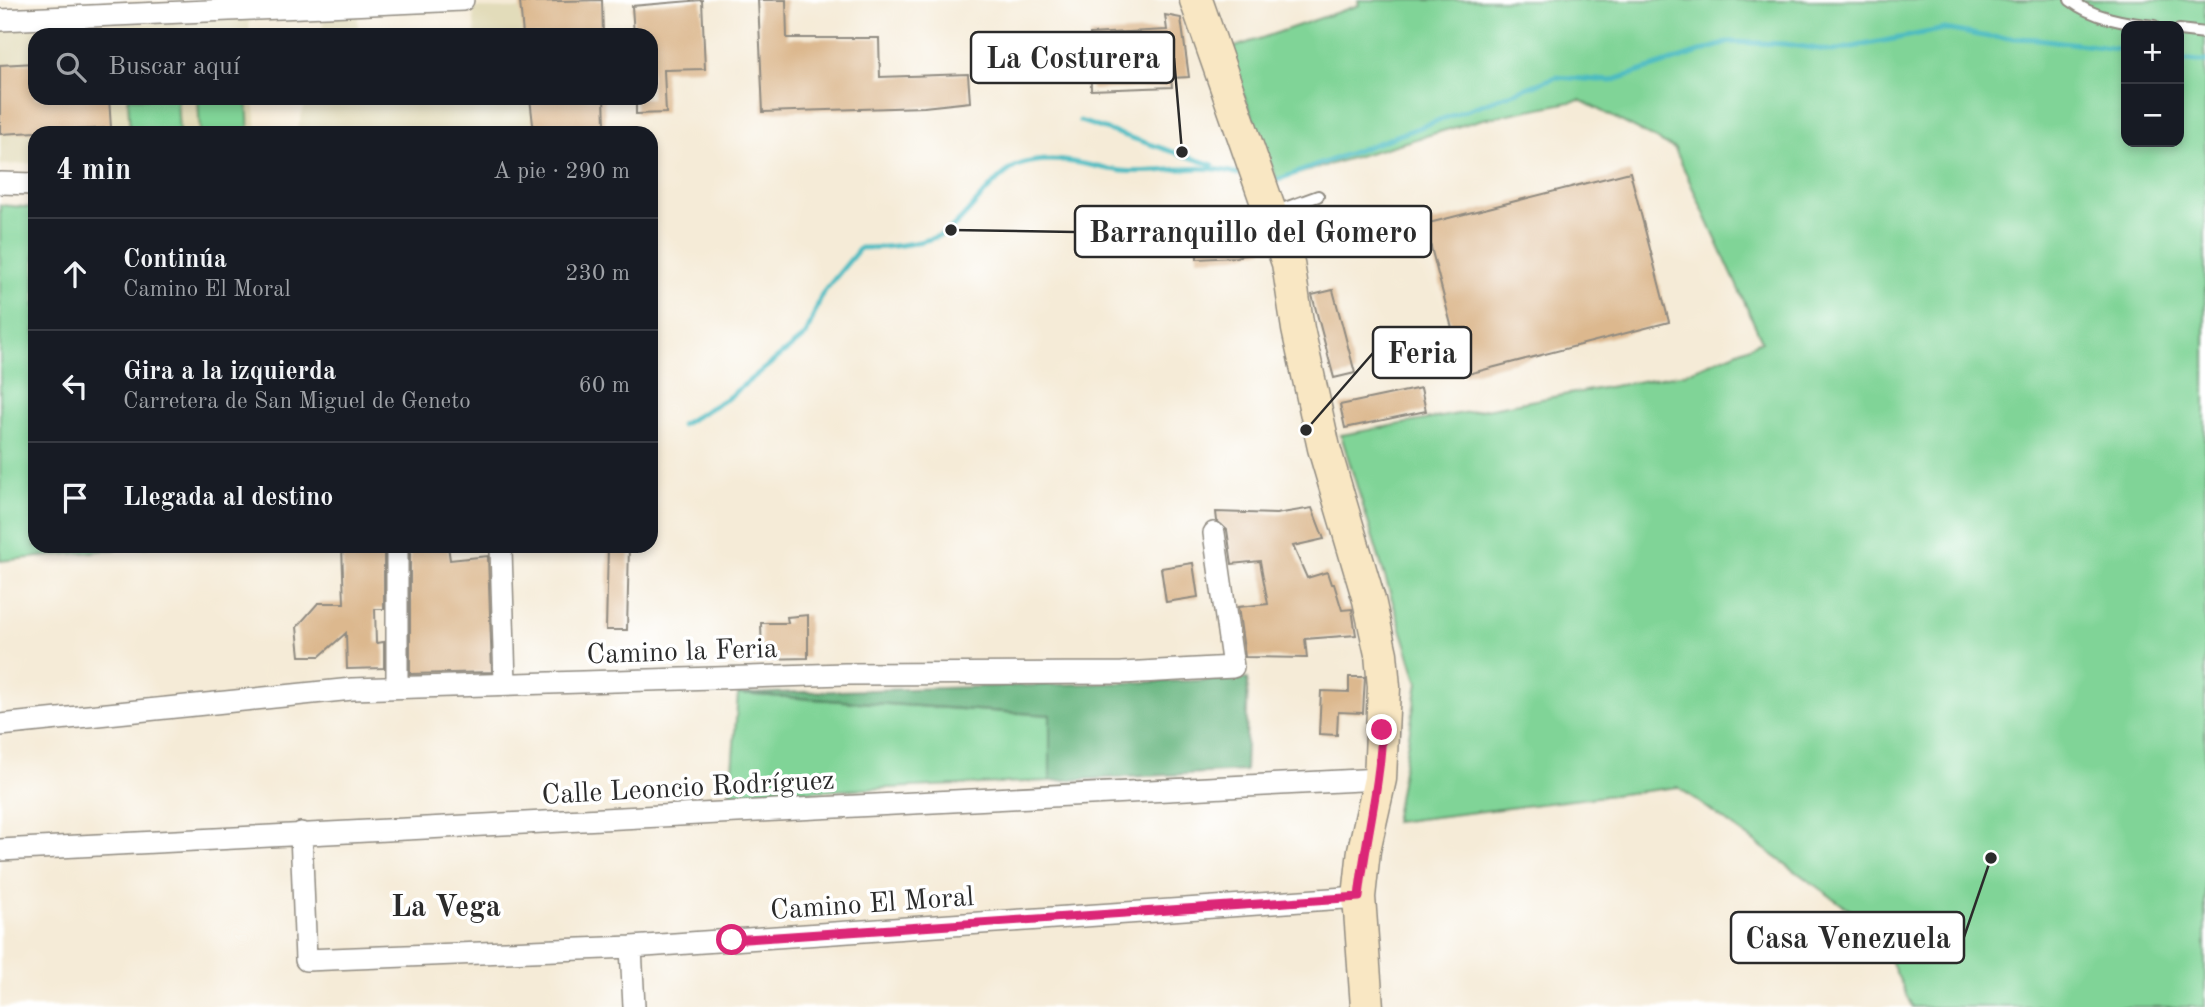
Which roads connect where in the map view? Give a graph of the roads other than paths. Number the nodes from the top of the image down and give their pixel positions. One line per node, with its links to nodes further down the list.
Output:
1 (463, 0): 4 (street)
2 (1196, 0): 11 (main road)
3 (2070, 0): 5 (lane)
4 (0, 20)
5 (2121, 21)
6 (2184, 31): 7 (lane)
7 (2205, 33)
8 (0, 183): 9 (street)
9 (28, 184)
10 (1318, 196): 11 (lane)
11 (1272, 213): 18 (main road)
12 (1214, 533): 15 (street, Camino la Feria)
13 (397, 553): 16 (street)
14 (501, 553): 15 (street)
15 (505, 683): 16 (street, Camino la Feria)
16 (397, 687): 17 (street, Camino la Feria)
17 (0, 725)
18 (1380, 779): 19 (street, Calle Leoncio Rodríguez); 21 (main road)
19 (301, 833): 20 (street, Calle Leoncio Rodríguez); 22 (street, Camino El Moral)
20 (0, 850)
21 (1359, 897): 22 (street, Camino El Moral); 24 (main road)
22 (631, 947): 23 (street)
23 (634, 1007)
24 (1367, 1007)

